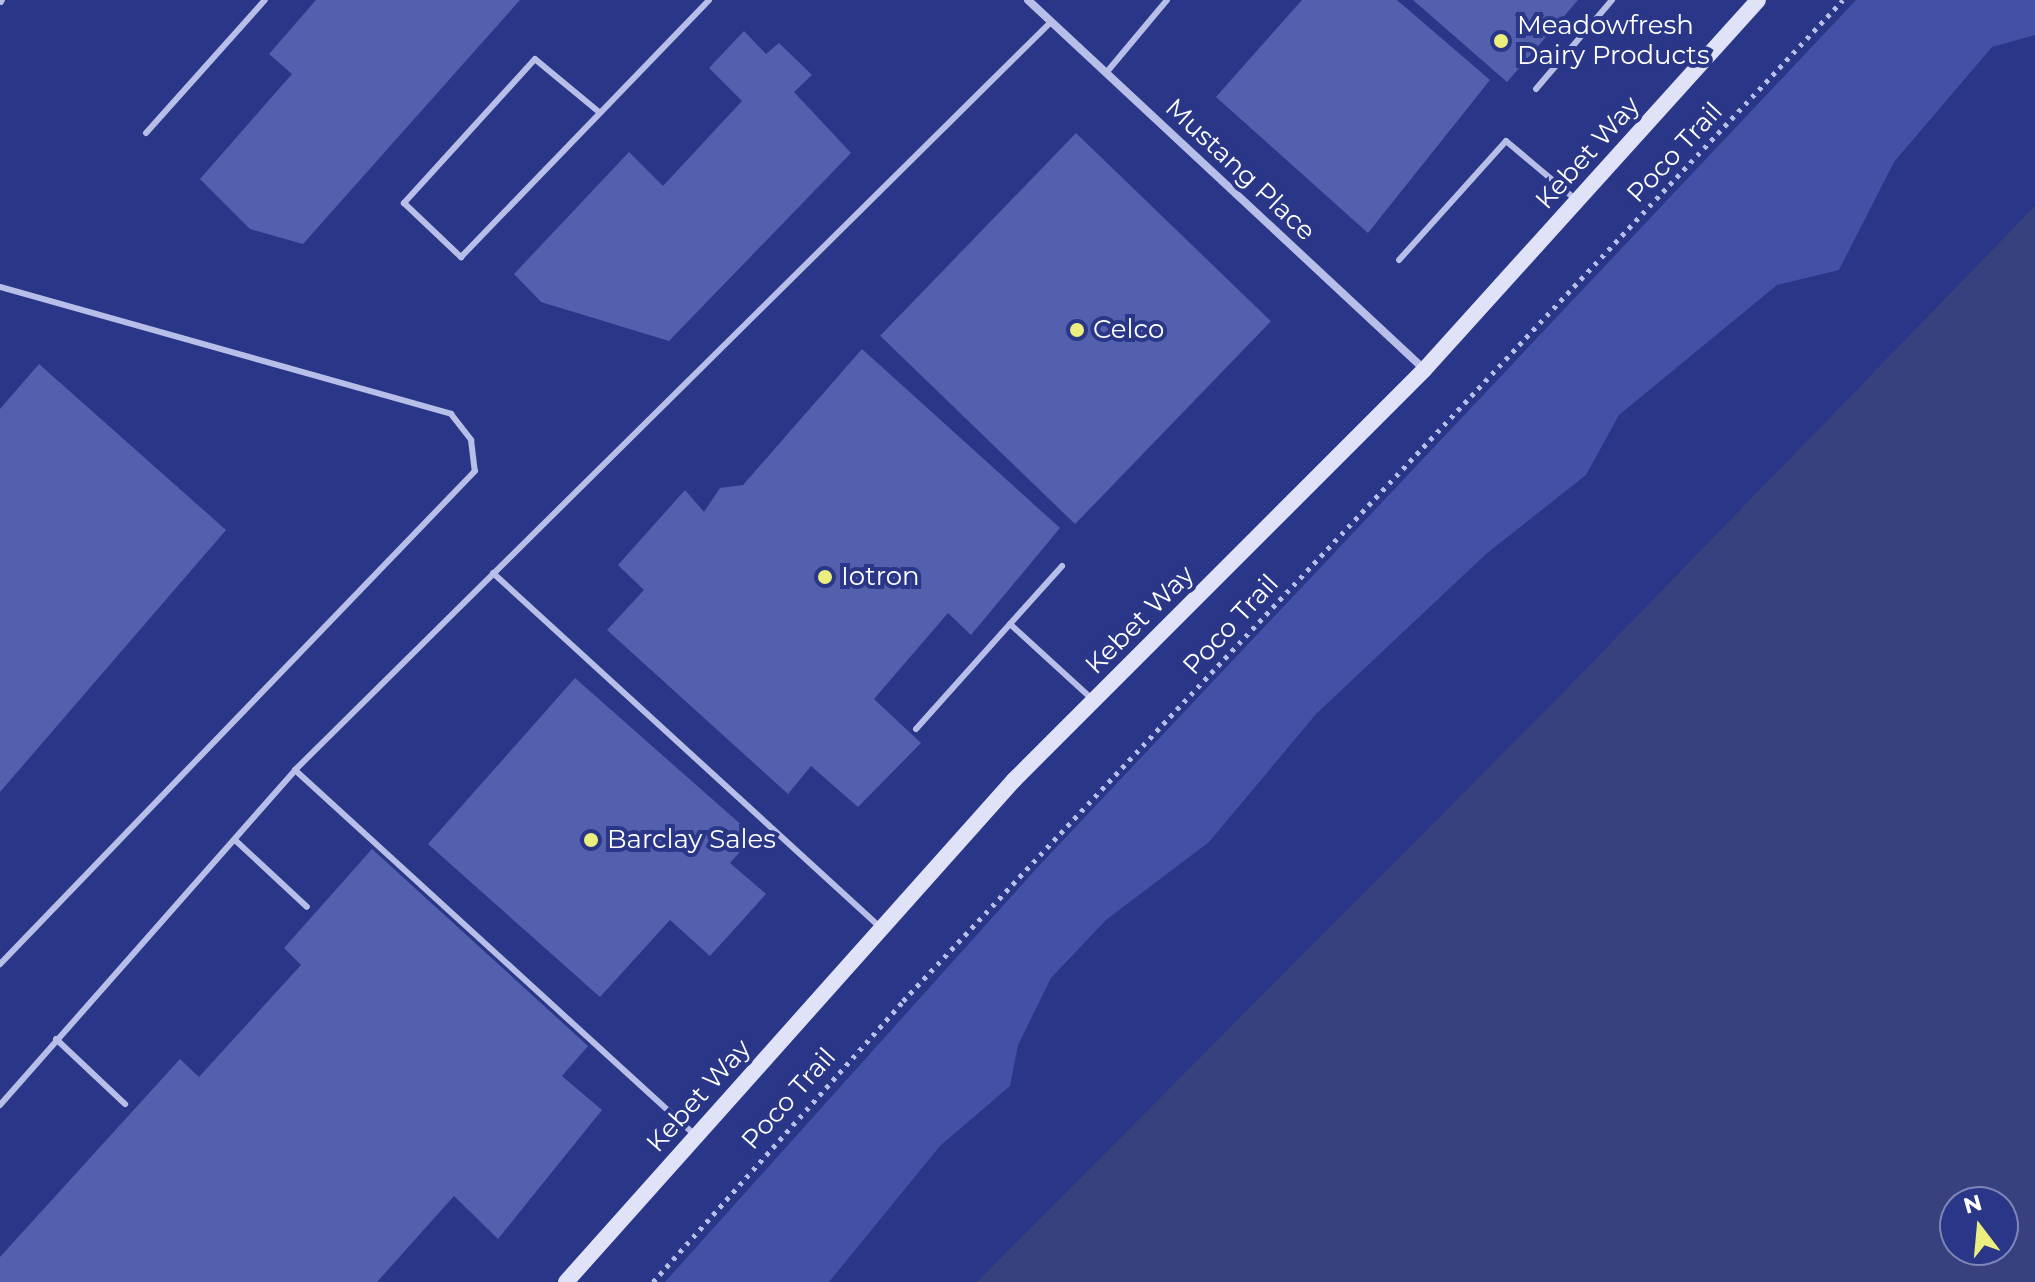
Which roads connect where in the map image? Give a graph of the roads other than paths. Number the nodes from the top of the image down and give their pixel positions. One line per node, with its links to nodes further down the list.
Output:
1 (265, 0): 11 (lane)
2 (709, 0): 10 (lane)
3 (1028, 0): 7 (street, Mustang Place)
4 (1167, 0): 8 (lane)
5 (1612, 0): 9 (lane)
6 (1758, 0): 12 (street, Kebet Way)
7 (1051, 22): 8 (street, Mustang Place); 17 (lane)
8 (1106, 73): 15 (street, Mustang Place)
9 (1536, 89)
10 (599, 112): 10 (lane)
11 (146, 133)
12 (1577, 200): 13 (lane); 15 (street, Kebet Way)
13 (1399, 260)
14 (0, 287): 25 (lane)
15 (1424, 370): 19 (street, Kebet Way)
16 (1062, 566): 18 (lane)
17 (493, 573): 21 (lane); 24 (lane)
18 (1010, 624): 19 (lane); 20 (lane)
19 (1094, 700): 24 (street, Kebet Way)
20 (916, 729)
21 (295, 770): 22 (lane); 29 (lane)
22 (235, 840): 23 (lane); 26 (lane)
23 (307, 907)
24 (882, 928): 29 (street, Kebet Way)
25 (0, 964)
26 (56, 1039): 27 (lane); 28 (lane)
27 (125, 1104)
28 (0, 1105)
29 (696, 1136): 30 (street, Kebet Way)
30 (566, 1282)

